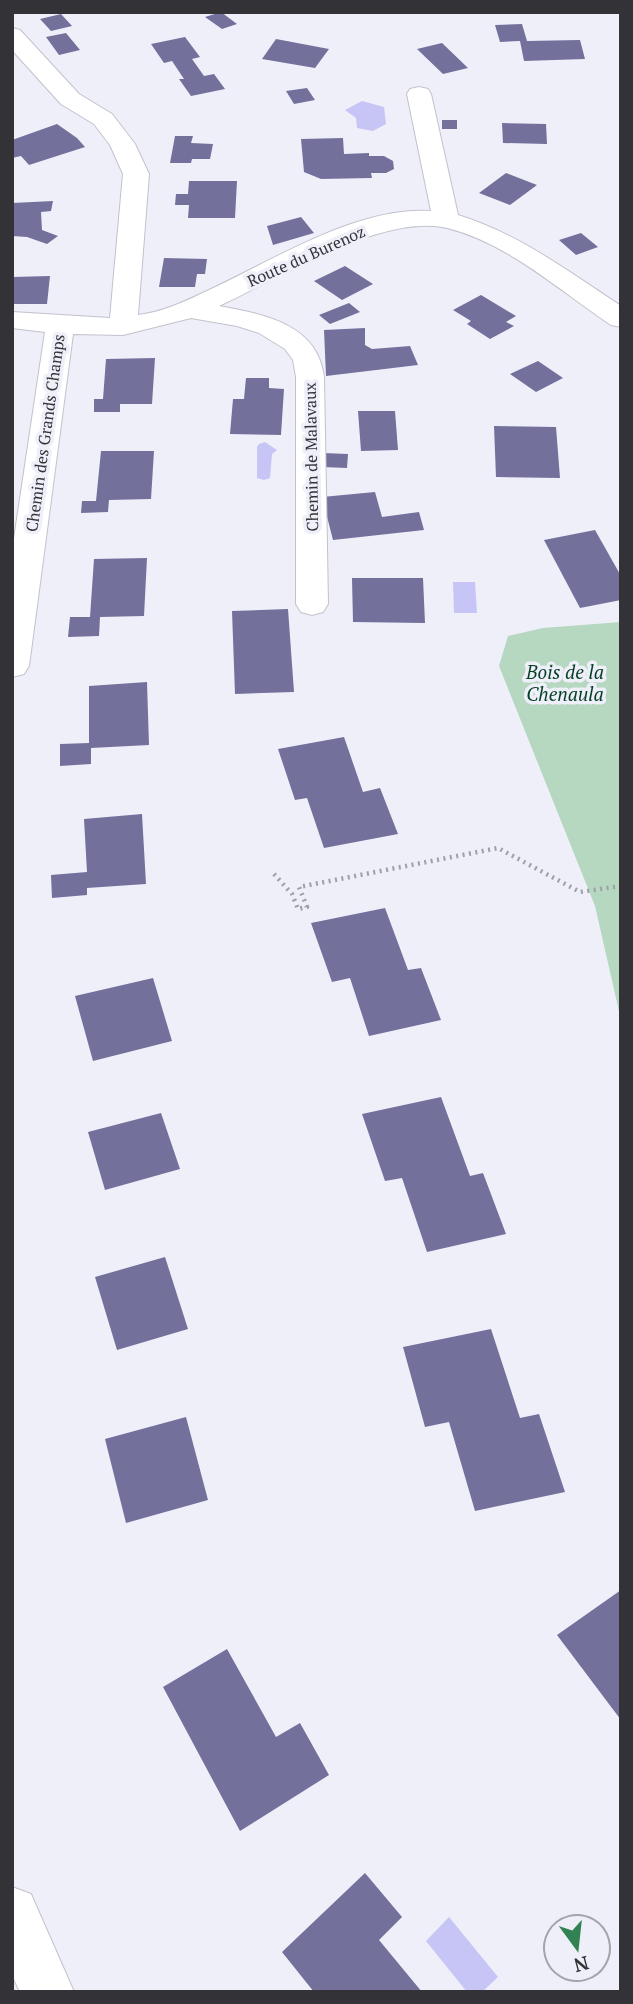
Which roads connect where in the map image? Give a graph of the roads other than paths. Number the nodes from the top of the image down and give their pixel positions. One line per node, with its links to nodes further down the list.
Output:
1 (12, 35): 8 (street)
2 (419, 94): 3 (street)
3 (446, 219): 4 (street, Route du Burenoz); 5 (street, Route du Burenoz)
4 (189, 309): 8 (street, Route du Burenoz); 9 (street, Chemin de Malavaux)
5 (621, 319)
6 (12, 320): 7 (street, Route du Burenoz)
7 (60, 325): 8 (street, Route du Burenoz); 10 (street, Chemin des Grands Champs)
8 (123, 327)
9 (312, 604)
10 (12, 666)
11 (12, 1913): 12 (street)
12 (47, 1992)

